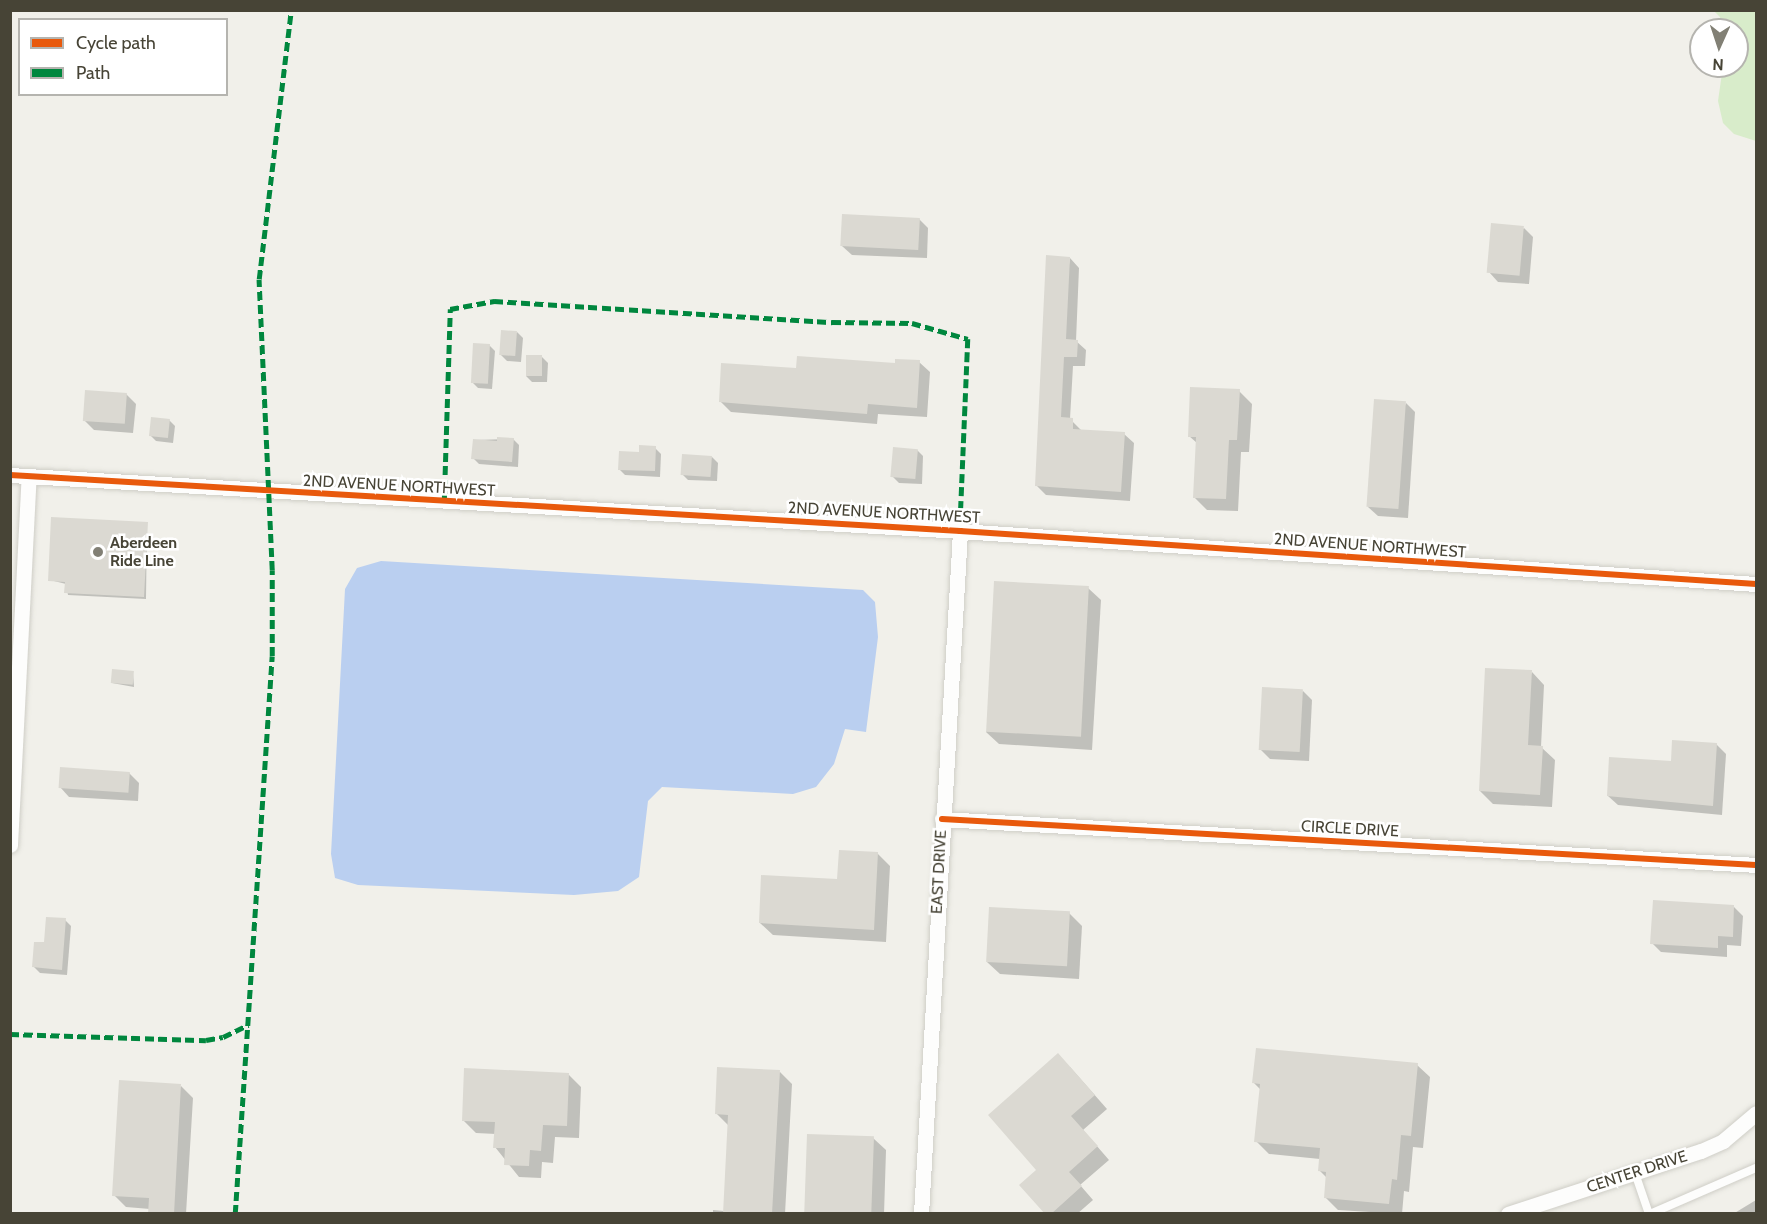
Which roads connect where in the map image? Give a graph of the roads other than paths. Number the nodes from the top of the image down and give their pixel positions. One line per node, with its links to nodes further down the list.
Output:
1 (10, 475): 2 (street, 2ND AVENUE NORTHWEST)
2 (29, 476): 3 (street, 2ND AVENUE NORTHWEST); 5 (street)
3 (960, 531): 4 (street, 2ND AVENUE NORTHWEST); 6 (street, EAST DRIVE)
4 (1756, 584)
5 (13, 750): 7 (street)
6 (942, 819): 8 (street, CIRCLE DRIVE); 12 (street, EAST DRIVE)
7 (10, 845)
8 (1756, 866)
9 (1756, 1113): 11 (street, CENTER DRIVE)
10 (1756, 1168): 14 (lane)
11 (1635, 1173): 13 (street, CENTER DRIVE); 14 (lane)
12 (921, 1214)
13 (1508, 1214)
14 (1650, 1214)

